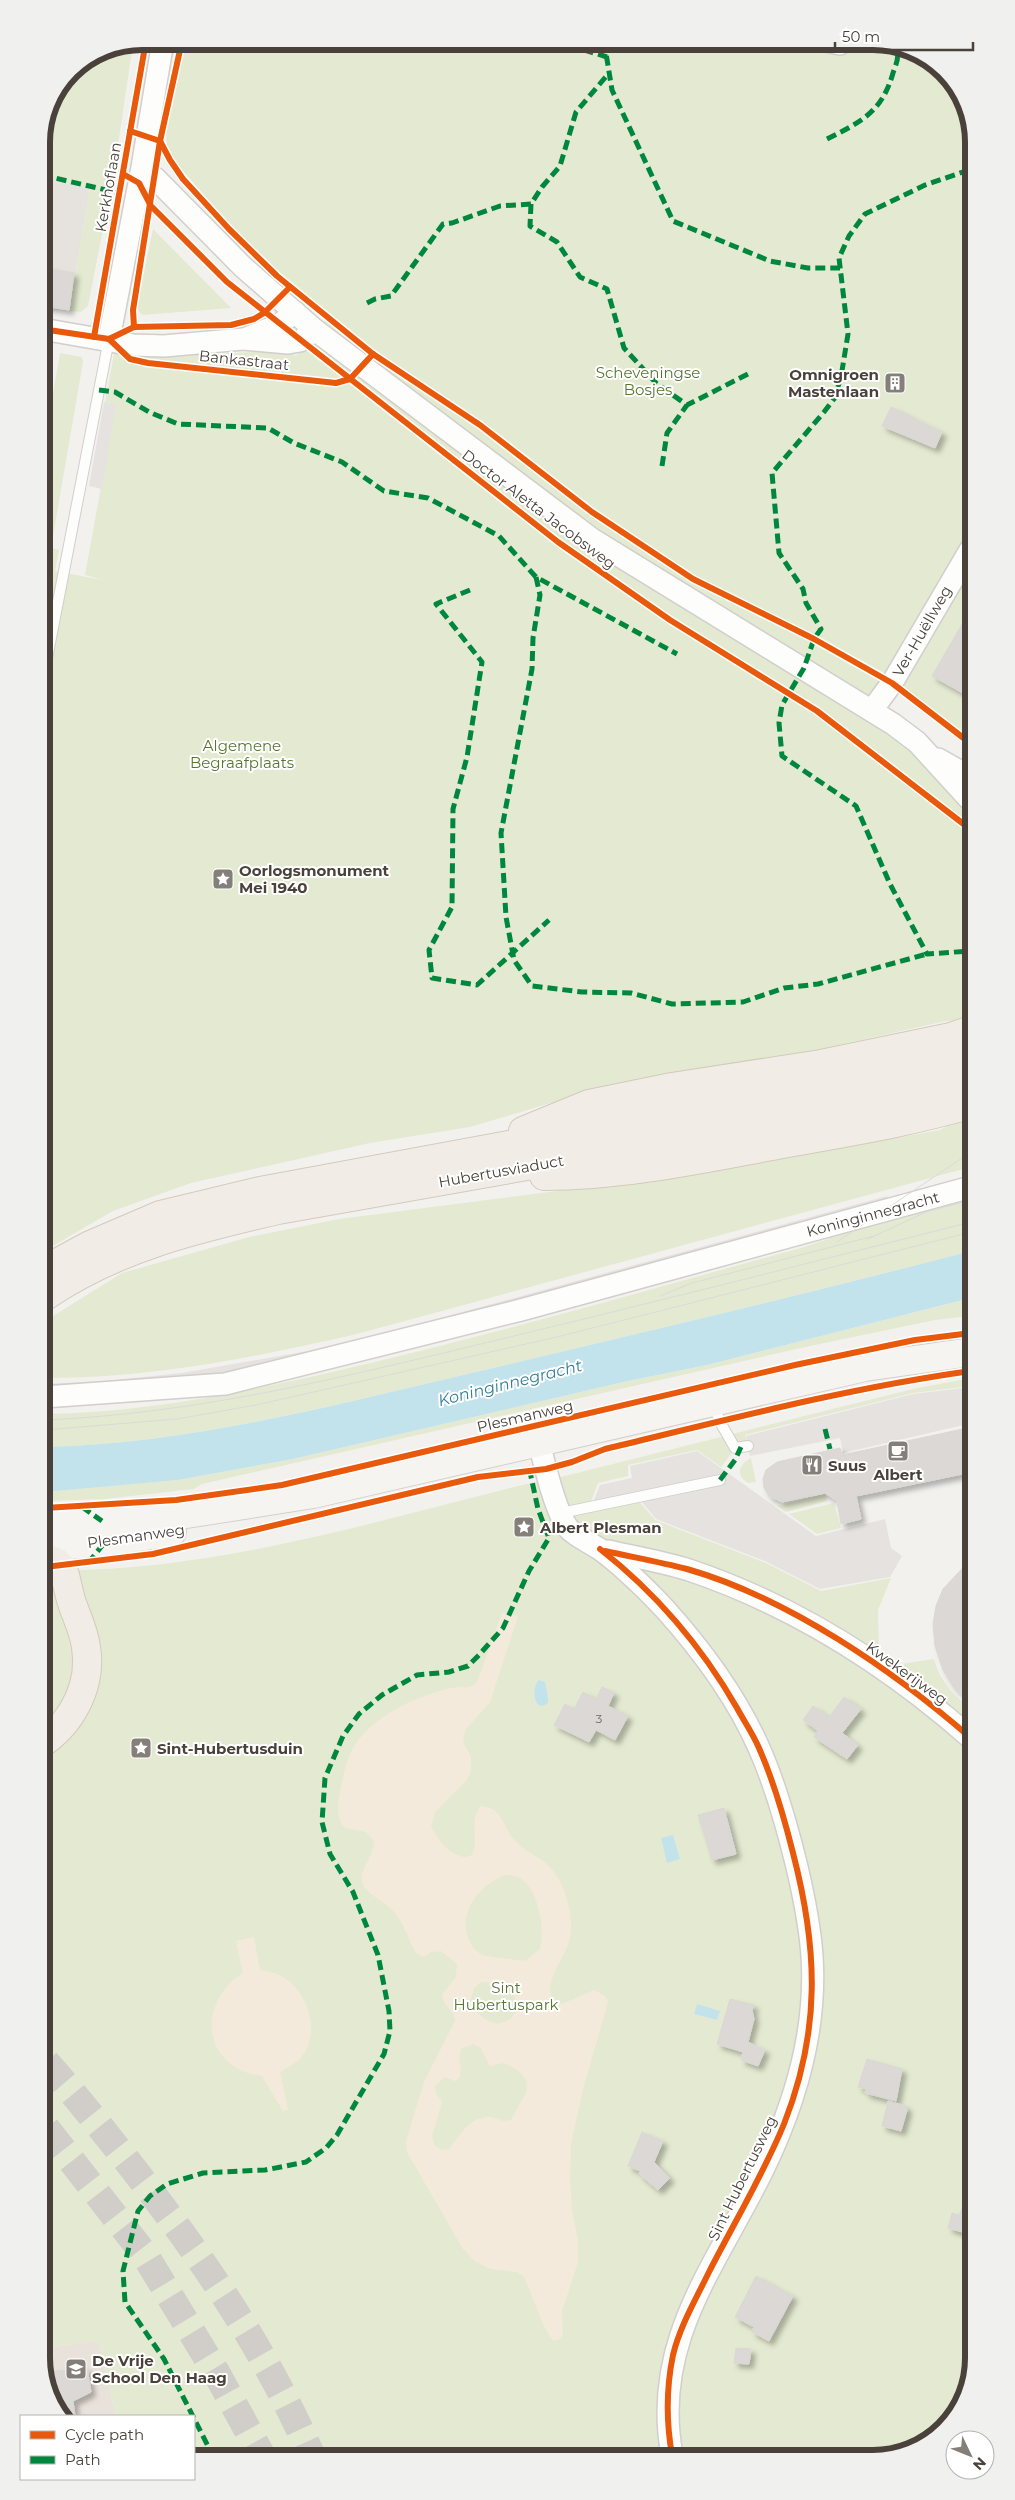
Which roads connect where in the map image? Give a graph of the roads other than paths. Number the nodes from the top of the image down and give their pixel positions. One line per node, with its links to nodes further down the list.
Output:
1 (162, 50): 2 (street, Kerkhoflaan)
2 (142, 172): 3 (street, Doctor Aletta Jacobsweg); 6 (street, Kerkhoflaan)
3 (295, 312): 5 (street, Doctor Aletta Jacobsweg); 7 (street, Bankastraat)
4 (50, 330): 6 (street, Bankastraat)
5 (315, 330): 7 (street, Bankastraat); 10 (street, Doctor Aletta Jacobsweg)
6 (109, 339): 7 (street, Bankastraat); 9 (lane, Kerkhoflaan)
7 (243, 339)
8 (965, 559): 10 (street, Ver-Huëllweg)
9 (50, 643)
10 (872, 710): 11 (street, Doctor Aletta Jacobsweg)
11 (929, 754): 12 (street, Doctor Aletta Jacobsweg); 13 (street, Doctor Aletta Jacobsweg)
12 (965, 774)
13 (965, 794)
14 (965, 1056): 16 (main road, Hubertusviaduct)
15 (965, 1106): 16 (main road)
16 (469, 1165): 18 (main road, Hubertusviaduct); 19 (main road, Hubertusviaduct)
17 (965, 1189): 21 (street, Koninginnegracht)
18 (50, 1267)
19 (50, 1294)
20 (965, 1353): 22 (main road, Plesmanweg)
21 (50, 1397)
22 (713, 1402): 23 (main road, Plesmanweg); 24 (lane)
23 (539, 1442): 26 (main road, Plesmanweg); 27 (street, Sint Hubertusweg)
24 (748, 1446)
25 (720, 1480): 27 (lane)
26 (313, 1494): 28 (main road, Plesmanweg); 29 (main road, Plesmanweg)
27 (561, 1513): 30 (street, Sint Hubertusweg)
28 (52, 1524)
29 (50, 1547)
30 (600, 1550): 32 (street, Kwekerijweg); 34 (street, Sint Hubertusweg)
31 (50, 1560): 33 (main road)
32 (965, 1733)
33 (50, 1737)
34 (671, 2450)

